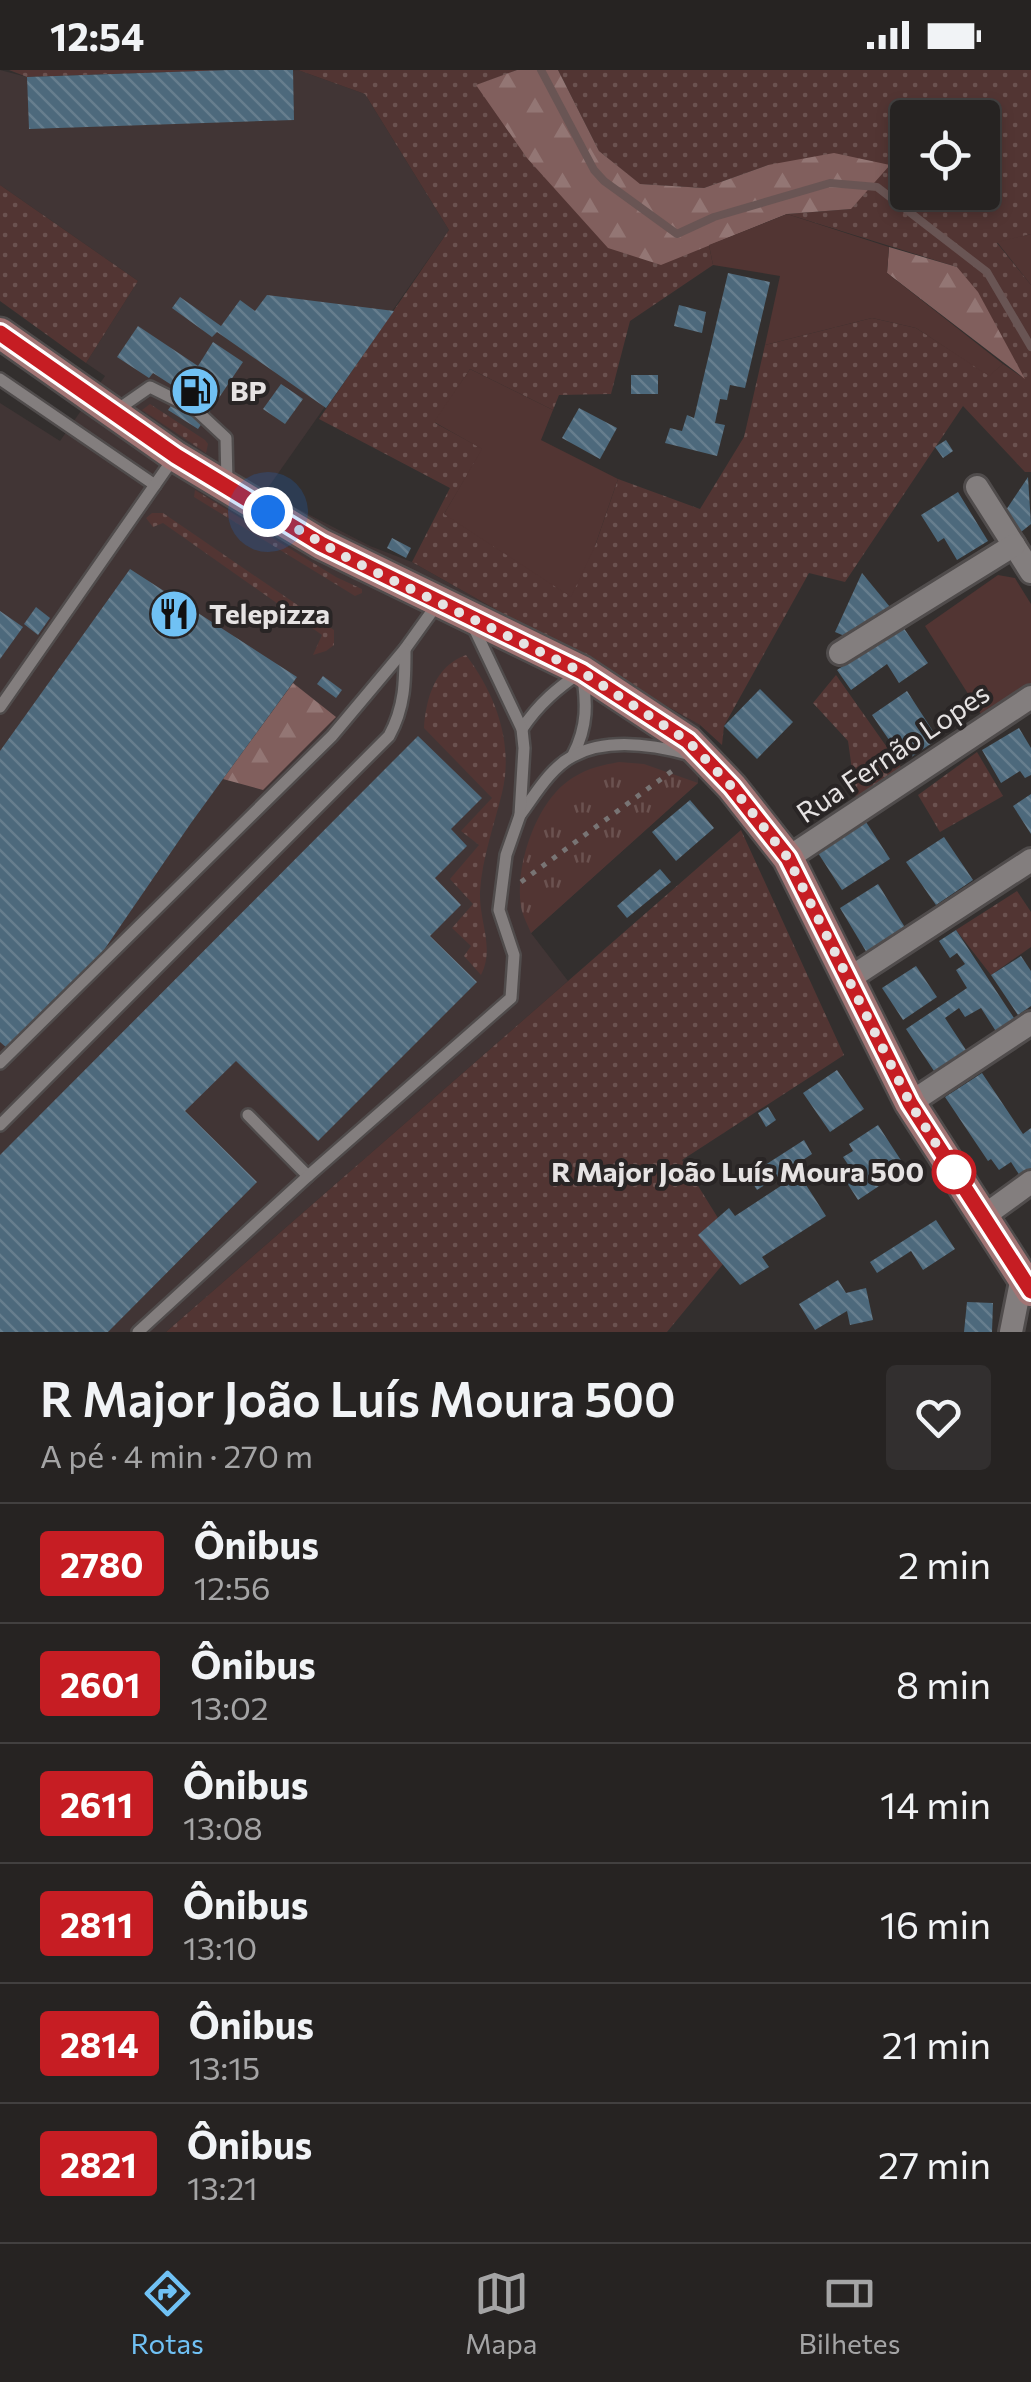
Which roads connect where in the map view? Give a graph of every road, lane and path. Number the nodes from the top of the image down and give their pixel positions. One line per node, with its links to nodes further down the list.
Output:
1 (0, 333): 3 (street)
2 (0, 379): 5 (lane)
3 (114, 412): 4 (street); 6 (lane)
4 (176, 456): 5 (lane); 6 (street)
5 (155, 486): 16 (lane)
6 (227, 487): 10 (street)
7 (977, 487): 8 (street)
8 (1014, 544): 9 (street); 13 (street)
9 (1031, 572)
10 (438, 603): 11 (street); 12 (lane)
11 (469, 618): 14 (street); 17 (lane)
12 (404, 649): 26 (lane); 29 (lane)
13 (840, 653)
14 (582, 672): 17 (lane); 18 (lane); 19 (street)
15 (1031, 697): 21 (street, Rua Fernão Lopes)
16 (0, 706)
17 (522, 729): 20 (lane)
18 (573, 756): 19 (lane); 20 (lane)
19 (697, 757): 21 (street); 23 (path)
20 (520, 815): 30 (lane)
21 (788, 858): 24 (street)
22 (1031, 860): 24 (street)
23 (521, 882)
24 (847, 980): 27 (street)
25 (1031, 1023): 27 (street)
26 (0, 1063)
27 (910, 1103): 32 (street)
28 (248, 1115): 30 (lane)
29 (0, 1125)
30 (308, 1176): 34 (lane)
31 (1031, 1182): 32 (street)
32 (984, 1216): 33 (street)
33 (1026, 1284): 35 (street)
34 (138, 1332)
35 (1012, 1332)

